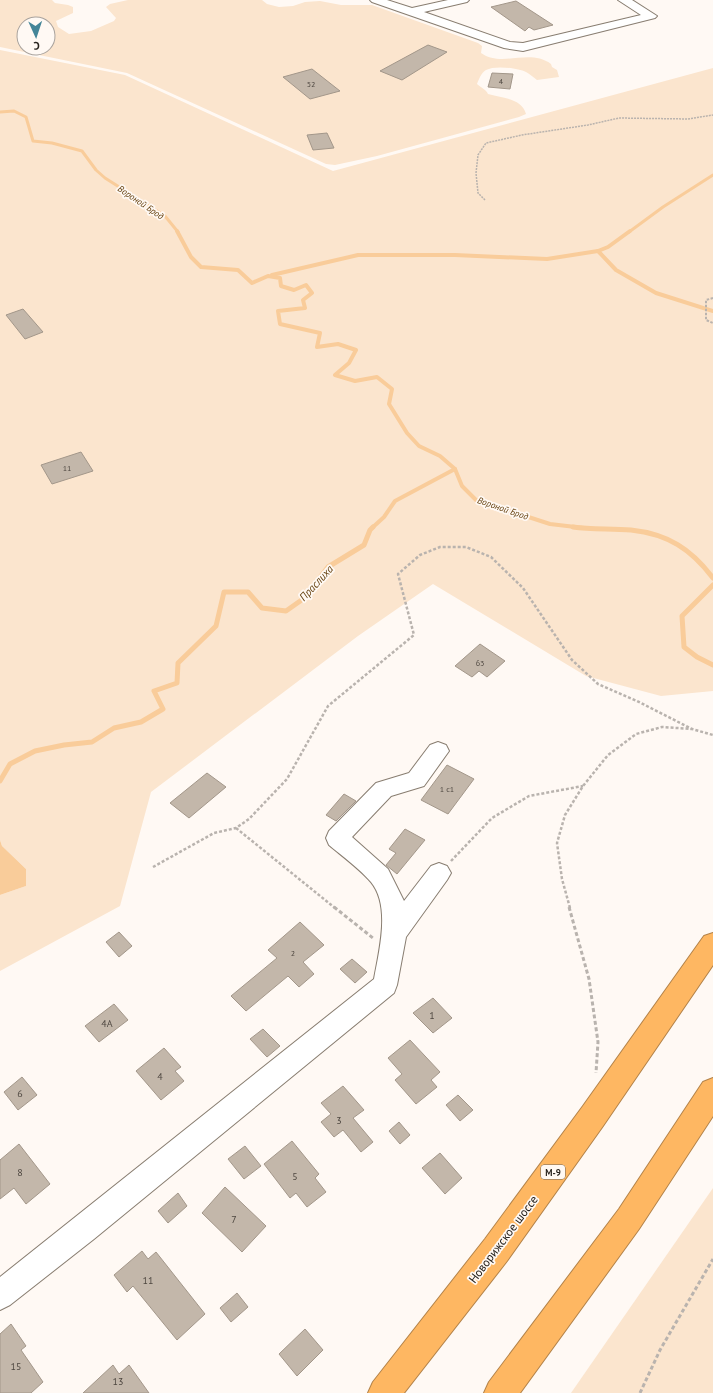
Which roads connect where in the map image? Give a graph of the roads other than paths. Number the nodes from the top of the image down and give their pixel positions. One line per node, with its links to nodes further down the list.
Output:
1 (376, 0): 4 (street)
2 (463, 0): 4 (street)
3 (624, 0): 4 (street)
4 (411, 12)
5 (438, 751): 7 (street)
6 (439, 873): 7 (street)
7 (392, 943): 10 (street)
8 (713, 944): 11 (highway, Новорижское шоссе / М-9)
9 (713, 1091): 12 (highway)
10 (0, 1295)
11 (384, 1393)
12 (500, 1393)

